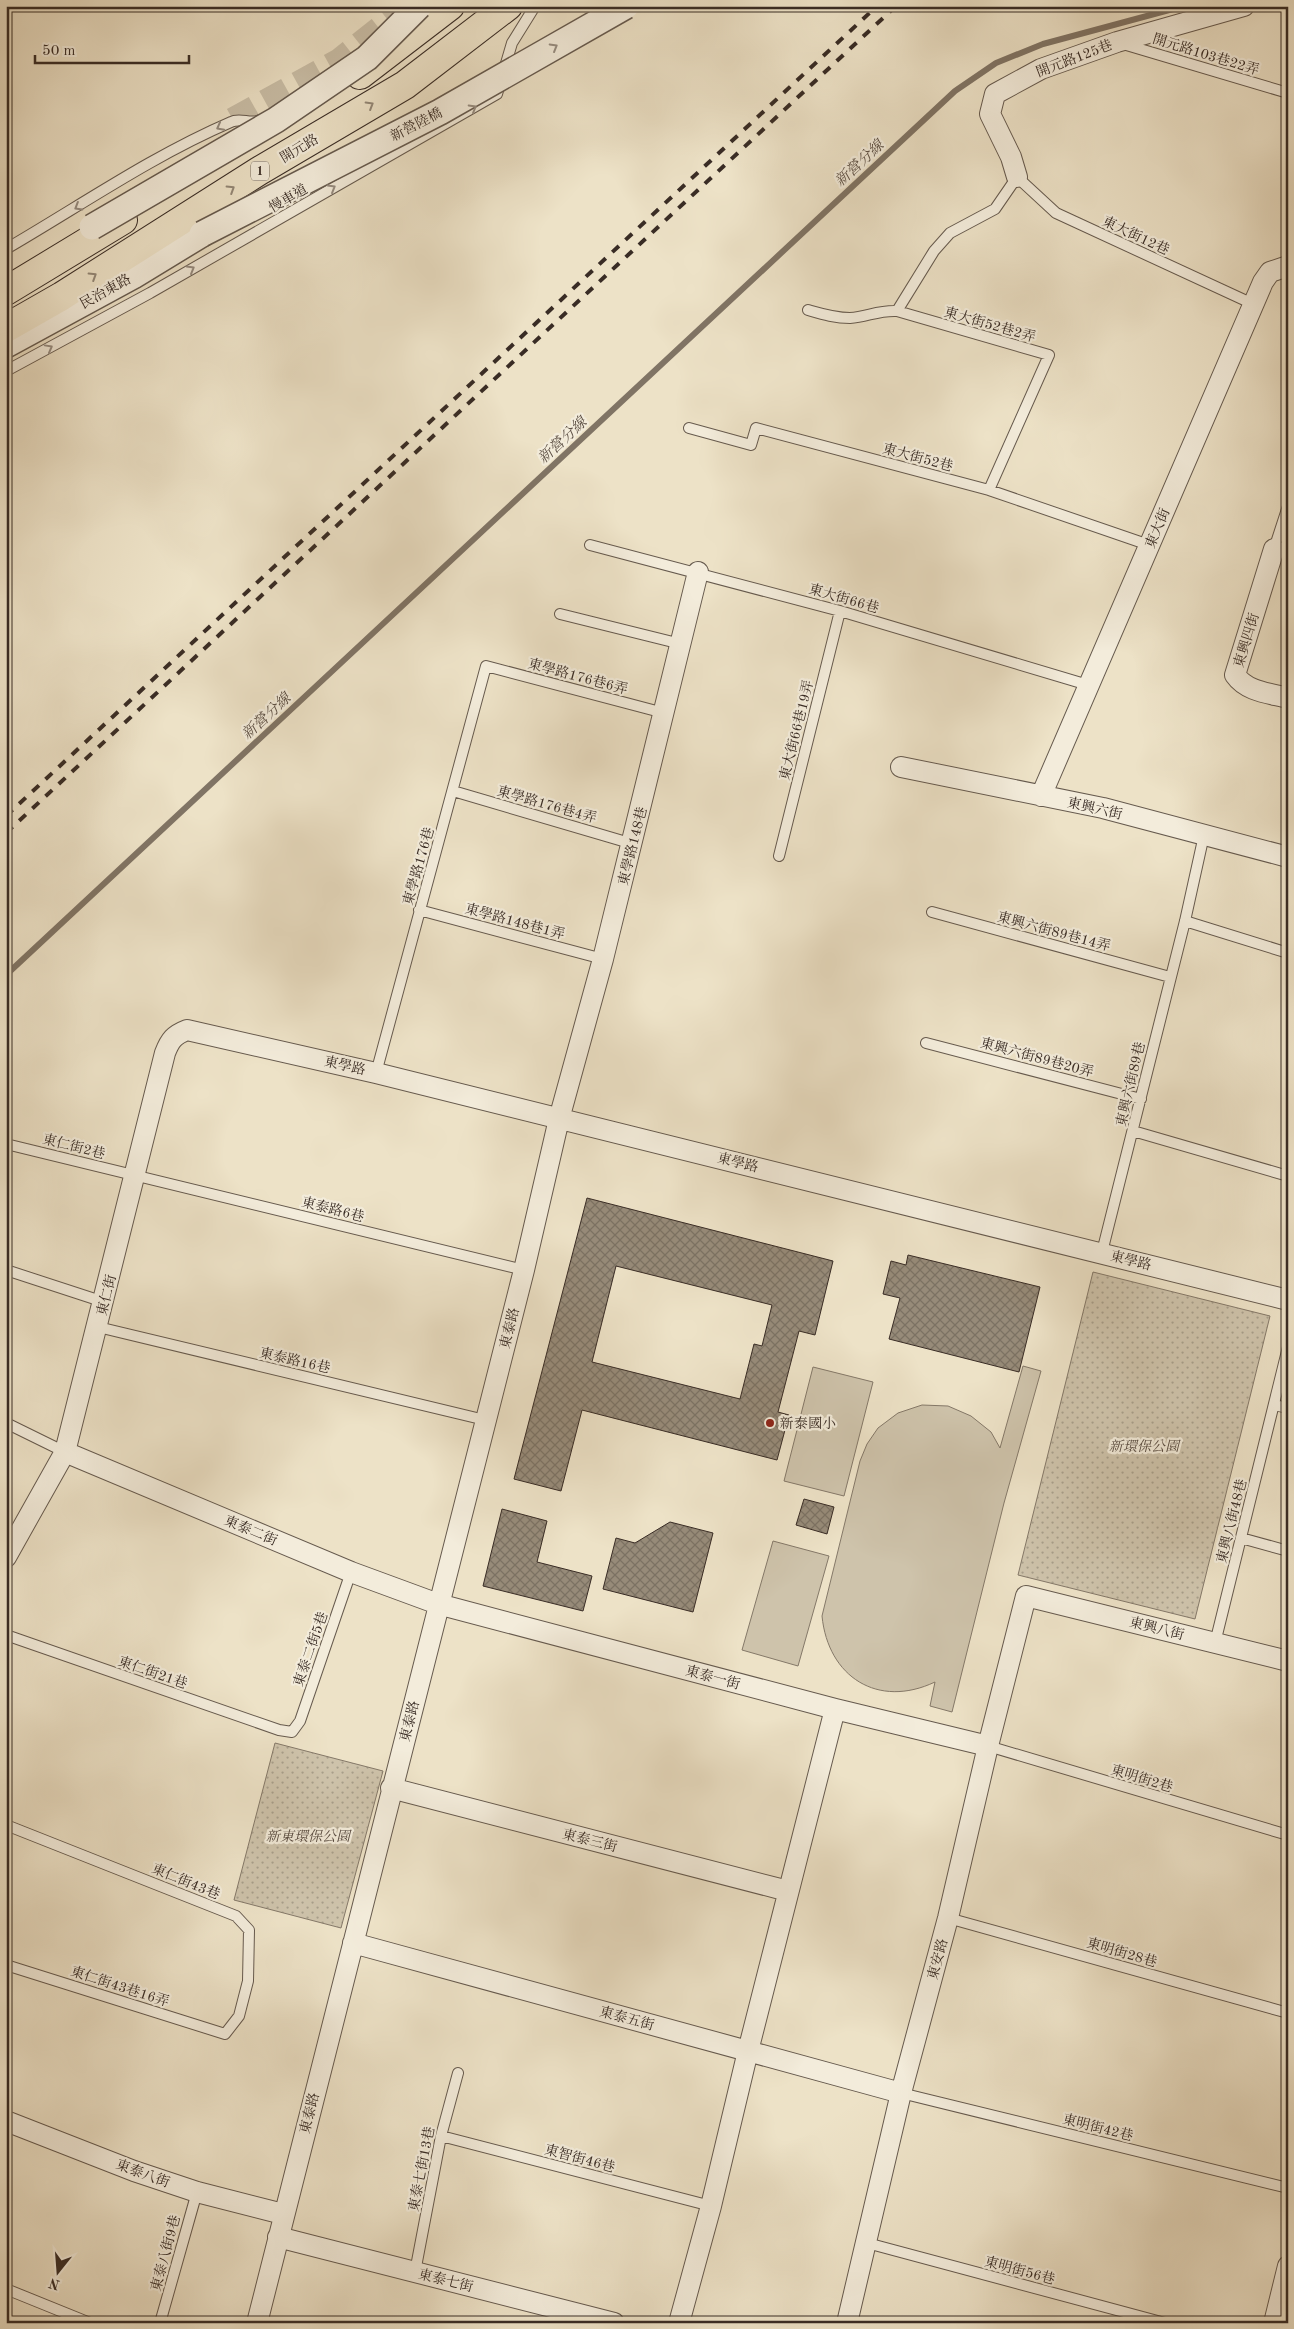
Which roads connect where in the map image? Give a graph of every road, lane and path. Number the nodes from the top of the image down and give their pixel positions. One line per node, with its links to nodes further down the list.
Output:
1 (419, 6): 16 (street, bridge)
2 (450, 6): 9 (main road, 1)
3 (508, 6): 21 (main road, 開元路 / 1, one-way to 3)
4 (535, 6): 11 (lane)
5 (626, 6): 13 (street, 新營陸橋, one-way to 5, bridge)
6 (1244, 6): 7 (street, 開元路125巷)
7 (1117, 42): 10 (lane, 開元路103巷22弄); 12 (street, 開元路125巷)
8 (528, 57): 11 (street)
9 (361, 75): 14 (lane, one-way to 14); 17 (main road, 1)
10 (1288, 93)
11 (497, 94): 23 (lane, 慢車道, one-way to 11)
12 (1017, 177): 18 (lane, 東大街12巷); 20 (lane)
13 (202, 234): 22 (street, 民治東路)
14 (6, 249)
15 (1284, 266): 18 (street, 東大街)
16 (6, 277)
17 (6, 291)
18 (1253, 304): 28 (street, 東大街)
19 (808, 310): 20 (lane, 東大街52巷2弄)
20 (897, 311): 25 (lane, 東大街52巷2弄)
21 (6, 328)
22 (6, 345)
23 (6, 371)
24 (689, 428): 25 (lane, 東大街52巷)
25 (989, 490): 28 (lane, 東大街52巷)
26 (1288, 506): 29 (lane)
27 (590, 545): 30 (lane, 東大街66巷)
28 (1150, 545): 35 (street, 東大街)
29 (1281, 548): 36 (street, 東興四街)
30 (698, 572): 31 (lane, 東大街66巷); 33 (street, 東學路148巷)
31 (840, 611): 35 (lane, 東大街66巷); 43 (lane, 東大街66巷19弄)
32 (560, 614): 33 (lane)
33 (681, 644): 37 (street, 東學路148巷)
34 (486, 666): 37 (lane, 東學路176巷6弄); 39 (lane, 東學路176巷)
35 (1088, 686): 40 (street, 東大街)
36 (1288, 698)
37 (664, 713): 42 (street, 東學路148巷)
38 (901, 767): 40 (street, 東興六街)
39 (453, 791): 42 (lane, 東學路176巷4弄); 45 (lane, 東學路176巷)
40 (1041, 796): 41 (street, 東興六街)
41 (1204, 835): 44 (street, 東興六街); 47 (lane, 東興六街89巷)
42 (633, 844): 49 (street, 東學路148巷)
43 (779, 856)
44 (1288, 857)
45 (419, 910): 49 (lane, 東學路148巷1弄); 53 (lane, 東學路176巷)
46 (932, 912): 50 (lane, 東興六街89巷14弄)
47 (1185, 921): 48 (lane); 50 (lane, 東興六街89巷)
48 (1288, 952)
49 (603, 959): 55 (street, 東學路148巷)
50 (1170, 976): 54 (lane, 東興六街89巷)
51 (187, 1030): 53 (street, 東學路); 58 (street, 東仁街)
52 (926, 1043): 54 (lane, 東興六街89巷20弄)
53 (376, 1073): 55 (street, 東學路)
54 (1140, 1099): 56 (lane, 東興六街89巷)
55 (559, 1118): 60 (street, 東學路); 62 (street, 東泰路)
56 (1133, 1132): 59 (lane); 60 (lane, 東興六街89巷)
57 (6, 1144): 58 (lane, 東仁街2巷)
58 (135, 1175): 62 (lane, 東泰路6巷); 64 (street, 東仁街)
59 (1288, 1176)
60 (1102, 1252): 63 (street, 東學路)
61 (6, 1270): 64 (lane)
62 (524, 1270): 69 (street, 東泰路)
63 (1288, 1300)
64 (104, 1302): 65 (street, 東仁街)
65 (98, 1327): 69 (lane, 東泰路16巷); 71 (street, 東仁街)
66 (1288, 1347): 67 (lane, 東興八街48巷)
67 (1274, 1405): 68 (lane); 72 (lane, 東興八街48巷)
68 (1288, 1408)
69 (485, 1420): 77 (street, 東泰路)
70 (6, 1423): 71 (lane)
71 (65, 1452): 74 (street, 東仁街); 75 (street, 東泰二街)
72 (1241, 1538): 73 (lane); 79 (lane, 東興八街48巷)
73 (1288, 1551)
74 (6, 1557)
75 (351, 1572): 77 (street, 東泰二街); 82 (lane, 東泰二街5巷)
76 (1026, 1596): 79 (street, 東興八街); 83 (street, 東安路)
77 (438, 1604): 81 (street, 東泰一街); 84 (street, 東泰路)
78 (6, 1635): 82 (lane, 東仁街21巷)
79 (1215, 1643): 80 (street, 東興八街)
80 (1288, 1661)
81 (835, 1709): 83 (street, 東泰一街); 87 (street)
82 (292, 1732)
83 (988, 1746): 86 (lane, 東明街2巷); 88 (street, 東安路)
84 (391, 1788): 87 (street, 東泰三街); 89 (street, 東泰路)
85 (6, 1824): 92 (lane, 東仁街43巷)
86 (1288, 1836)
87 (788, 1891): 93 (street)
88 (948, 1918): 91 (lane, 東明街28巷); 95 (street, 東安路)
89 (353, 1943): 93 (street, 東泰五街); 101 (street, 東泰路)
90 (6, 1965): 92 (lane, 東仁街43巷16弄)
91 (1288, 2013)
92 (225, 2034)
93 (748, 2051): 95 (street, 東泰五街); 100 (street)
94 (458, 2073): 97 (lane, 東泰七街13巷)
95 (901, 2093): 98 (lane, 東明街42巷); 103 (street, 東安路)
96 (6, 2121): 99 (street, 東泰八街)
97 (441, 2136): 100 (lane, 東智街46巷); 105 (lane, 東泰七街13巷)
98 (1288, 2188)
99 (197, 2192): 101 (street, 東泰八街); 108 (lane, 東泰八街9巷)
100 (711, 2206): 111 (street)
101 (283, 2214): 102 (street, 東泰路)
102 (278, 2237): 105 (street, 東泰七街); 109 (street, 東泰路)
103 (867, 2243): 112 (street, 東安路); 113 (lane, 東明街56巷)
104 (1288, 2266): 114 (street)
105 (415, 2272): 110 (street, 東泰七街)
106 (6, 2289): 107 (lane)
107 (90, 2323)
108 (160, 2323)
109 (257, 2323)
110 (614, 2323)
111 (679, 2323)
112 (847, 2323)
113 (1166, 2323)
114 (1274, 2323)

